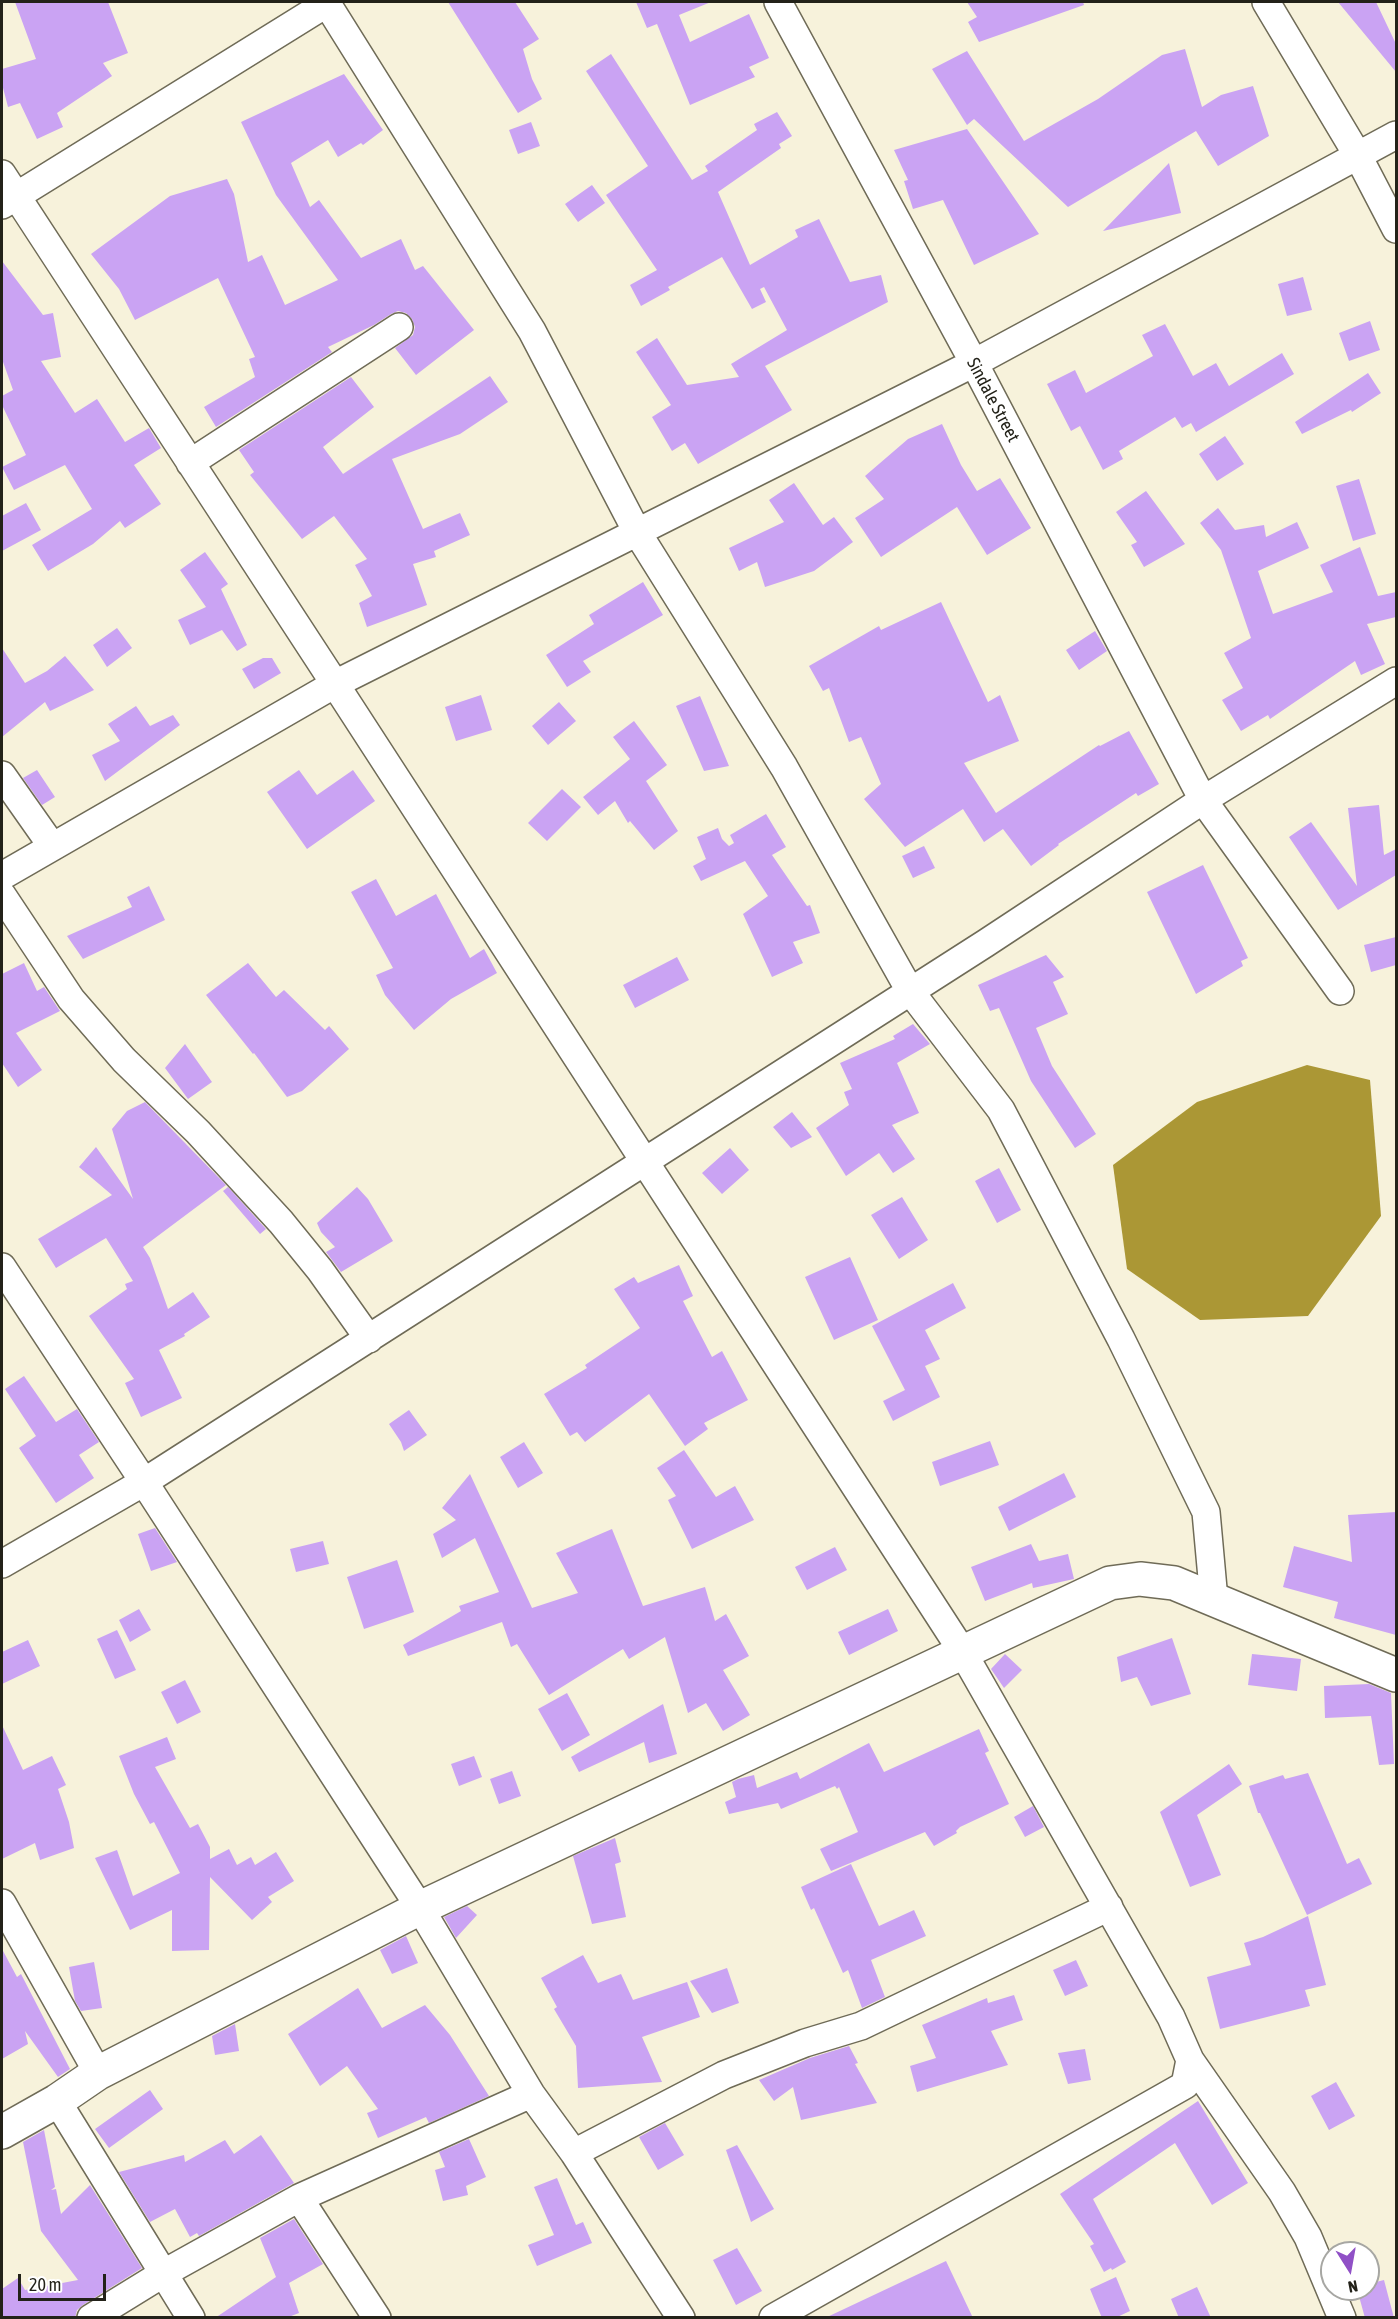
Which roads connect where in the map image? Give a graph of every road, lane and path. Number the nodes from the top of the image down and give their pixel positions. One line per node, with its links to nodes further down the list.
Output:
1 (328, 2): 6 (street); 11 (street)
2 (778, 2): 9 (street, Sindale Street)
3 (1266, 2): 5 (street)
4 (1396, 135): 5 (street)
5 (1358, 156): 7 (street); 9 (street)
6 (6, 192): 10 (street)
7 (1396, 230)
8 (399, 327): 10 (street)
9 (974, 363): 11 (street); 15 (street, Sindale Street)
10 (190, 463): 13 (street)
11 (638, 532): 13 (street); 19 (street)
12 (1396, 681): 15 (street)
13 (335, 684): 16 (street); 21 (street)
14 (2, 775): 16 (street)
15 (1203, 800): 19 (street); 20 (street, Sindale Street)
16 (52, 846): 17 (street)
17 (2, 876)
18 (2, 895): 23 (street)
19 (910, 991): 21 (street); 26 (street)
20 (1340, 991)
21 (644, 1160): 23 (street); 27 (street)
22 (2, 1267): 24 (street)
23 (369, 1339): 24 (street)
24 (144, 1482): 25 (street); 31 (street)
25 (2, 1564)
26 (1214, 1600): 27 (street); 28 (street)
27 (962, 1651): 30 (street); 31 (street)
28 (1396, 1675)
29 (2, 1903): 33 (street)
30 (1109, 1907): 32 (street); 37 (street)
31 (420, 1908): 33 (street); 34 (street)
32 (1190, 2060): 44 (street); 45 (street)
33 (98, 2073): 35 (street)
34 (531, 2094): 37 (street); 38 (street)
35 (57, 2101): 36 (street); 39 (street)
36 (2, 2132)
37 (574, 2153): 43 (street)
38 (299, 2198): 39 (street); 42 (street)
39 (164, 2273): 40 (street); 41 (street)
40 (91, 2318)
41 (191, 2318)
42 (376, 2318)
43 (681, 2318)
44 (773, 2318)
45 (1342, 2318)

